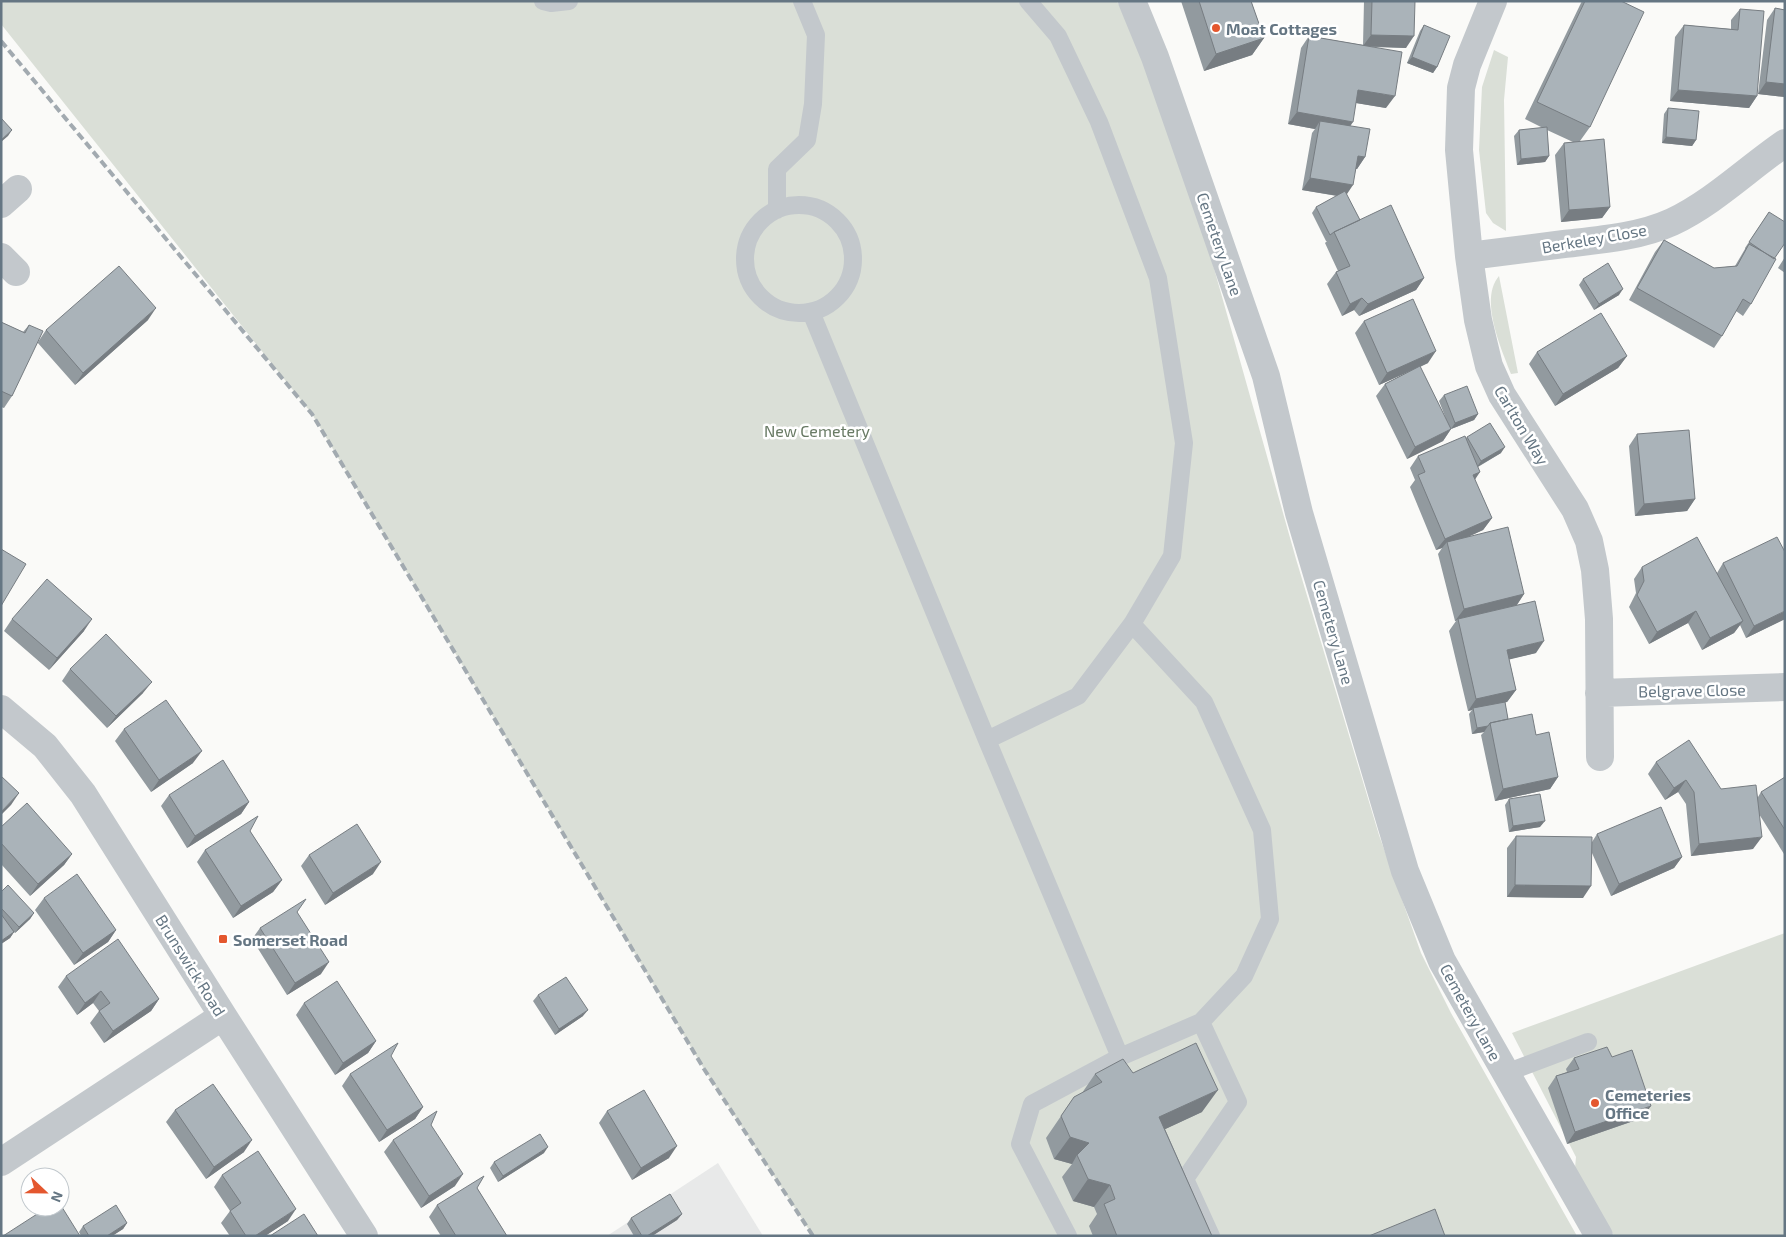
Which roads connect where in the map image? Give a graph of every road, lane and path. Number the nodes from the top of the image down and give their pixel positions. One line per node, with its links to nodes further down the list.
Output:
1 (543, 1): 2 (lane)
2 (569, 1)
3 (802, 1): 8 (lane)
4 (1028, 1): 11 (lane)
5 (1132, 1): 21 (street, Cemetery Lane)
6 (1493, 1): 9 (street, Carlton Way)
7 (1785, 143): 9 (street, Berkeley Close)
8 (777, 210): 10 (lane); 10 (lane)
9 (1469, 256): 13 (street, Carlton Way)
10 (811, 312): 15 (lane)
11 (1132, 624): 15 (lane); 18 (lane)
12 (1785, 687): 13 (street, Belgrave Close)
13 (1599, 692): 16 (street, Carlton Way)
14 (1, 709): 17 (street, Brunswick Road)
15 (987, 740): 20 (lane)
16 (1600, 757)
17 (223, 1016): 22 (street); 23 (street, Brunswick Road)
18 (1201, 1022): 20 (lane); 25 (lane)
19 (1588, 1042): 21 (lane)
20 (1120, 1057): 24 (lane)
21 (1506, 1073): 26 (street, Cemetery Lane)
22 (1, 1162)
23 (364, 1236)
24 (1068, 1236)
25 (1211, 1236)
26 (1599, 1236)

